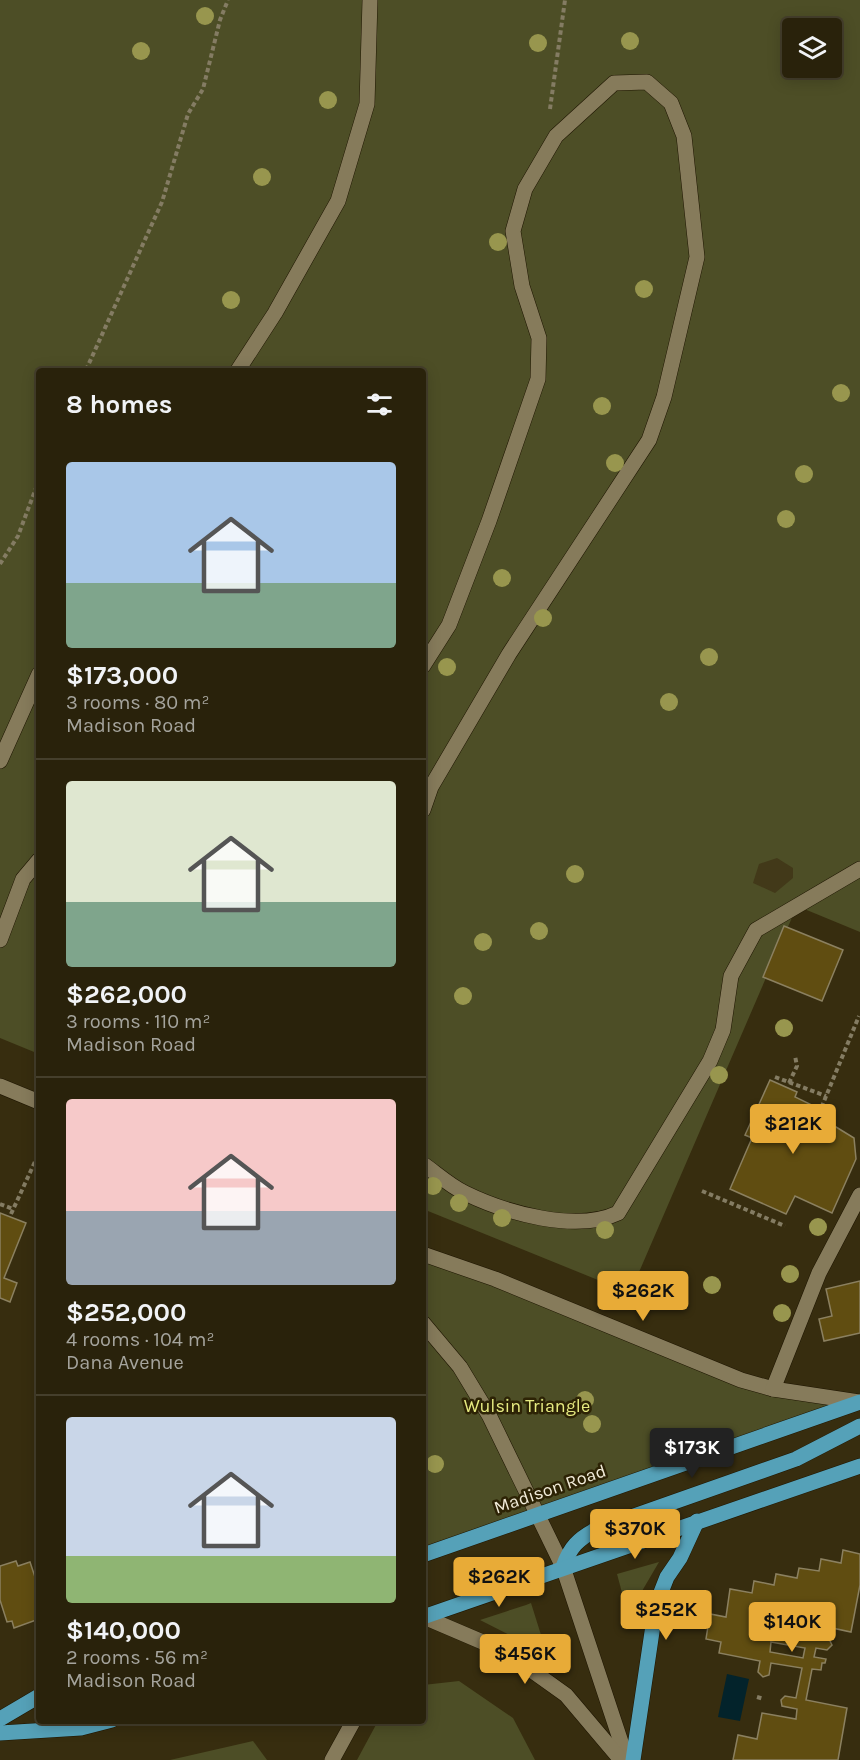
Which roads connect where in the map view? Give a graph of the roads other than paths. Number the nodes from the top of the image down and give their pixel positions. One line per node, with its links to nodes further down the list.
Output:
1 (370, 0): 2 (street)
2 (239, 368)
3 (426, 661): 6 (street)
4 (36, 681): 5 (street)
5 (0, 761)
6 (426, 801)
7 (36, 864): 9 (street)
8 (860, 869): 12 (street)
9 (0, 940)
10 (0, 1086): 11 (street)
11 (36, 1101)
12 (426, 1166)
13 (860, 1195): 16 (street)
14 (426, 1255): 16 (street)
15 (426, 1326): 20 (street)
16 (773, 1389): 17 (street)
17 (860, 1402): 20 (main road, Madison Road)
18 (860, 1426): 23 (main road)
19 (860, 1466): 21 (main road)
20 (536, 1514): 22 (main road, Madison Road); 23 (street)
21 (697, 1521): 23 (main road); 34 (main road)
22 (426, 1554)
23 (563, 1567): 24 (main road); 33 (street)
24 (426, 1616)
25 (426, 1618): 32 (street)
26 (36, 1698): 27 (main road)
27 (0, 1719)
28 (96, 1724): 30 (main road)
29 (352, 1724): 31 (street)
30 (0, 1733)
31 (332, 1760)
32 (621, 1760)
33 (627, 1760)
34 (633, 1760)

